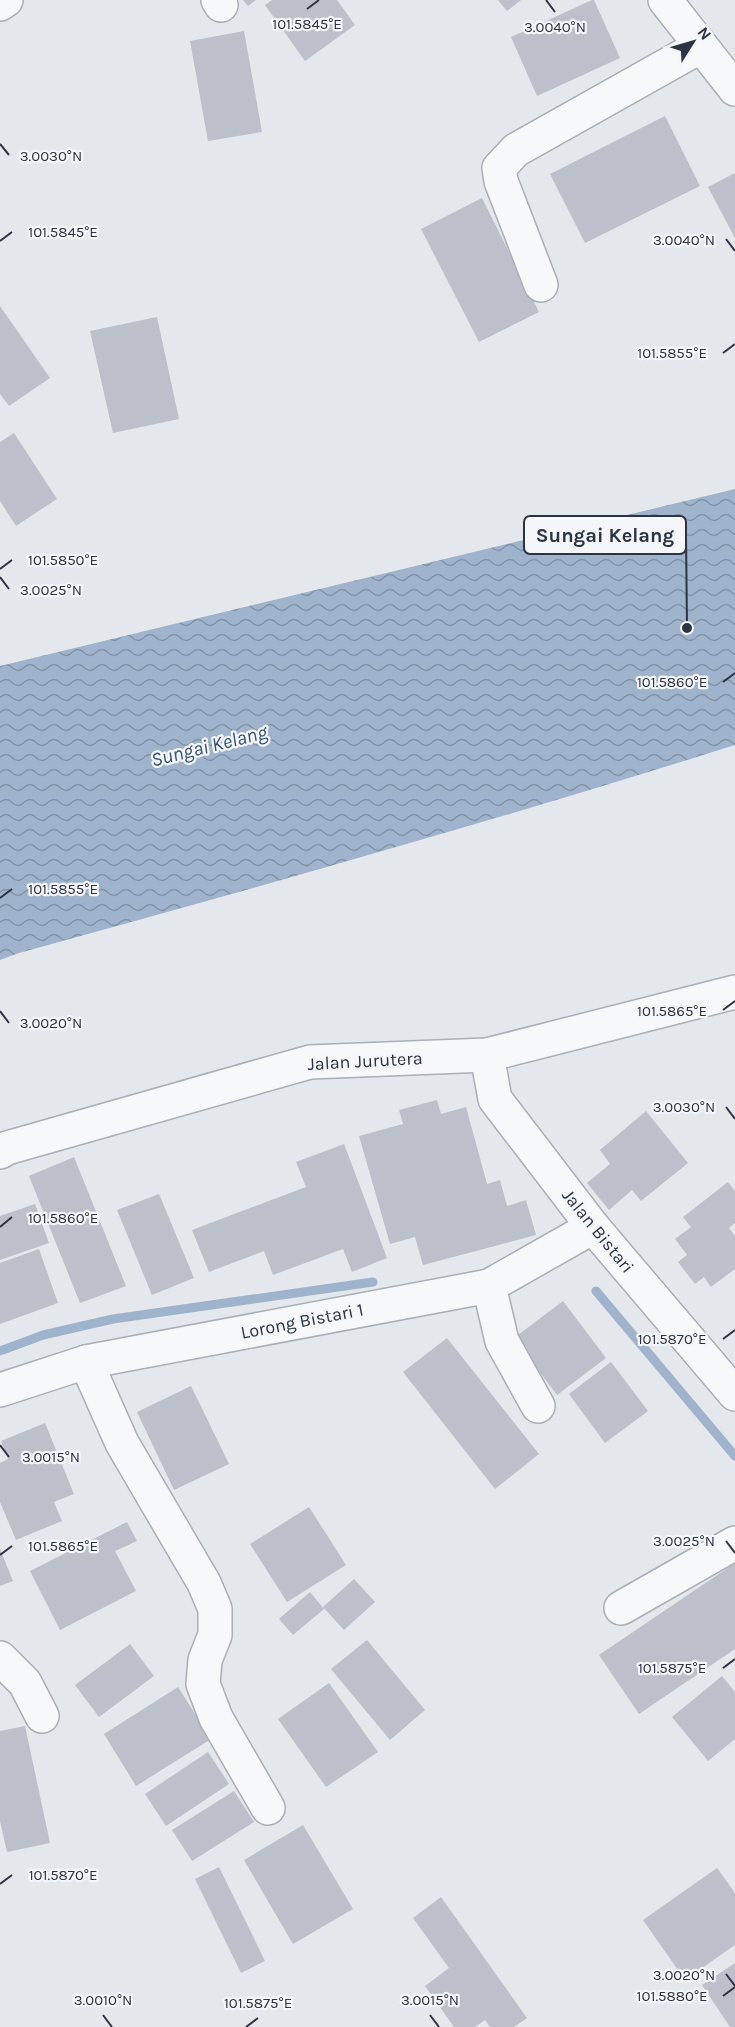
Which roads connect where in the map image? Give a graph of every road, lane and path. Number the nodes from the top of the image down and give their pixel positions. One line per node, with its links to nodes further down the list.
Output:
1 (6, 0): 3 (street)
2 (665, 0): 4 (street)
3 (0, 4)
4 (701, 46): 5 (street); 6 (street)
5 (734, 85)
6 (541, 285)
7 (735, 992): 8 (street, Jalan Jurutera)
8 (487, 1055): 9 (street, Jalan Jurutera); 10 (street, Jalan Bistari)
9 (0, 1152)
10 (593, 1227): 11 (street, Lorong Bistari 1); 14 (street, Jalan Bistari)
11 (489, 1286): 12 (street, Lorong Bistari 1); 15 (street)
12 (86, 1362): 13 (street, Lorong Bistari 1); 20 (street)
13 (0, 1390)
14 (735, 1394)
15 (538, 1406)
16 (735, 1543): 17 (street)
17 (621, 1608)
18 (0, 1658): 19 (street)
19 (42, 1716)
20 (268, 1808)

